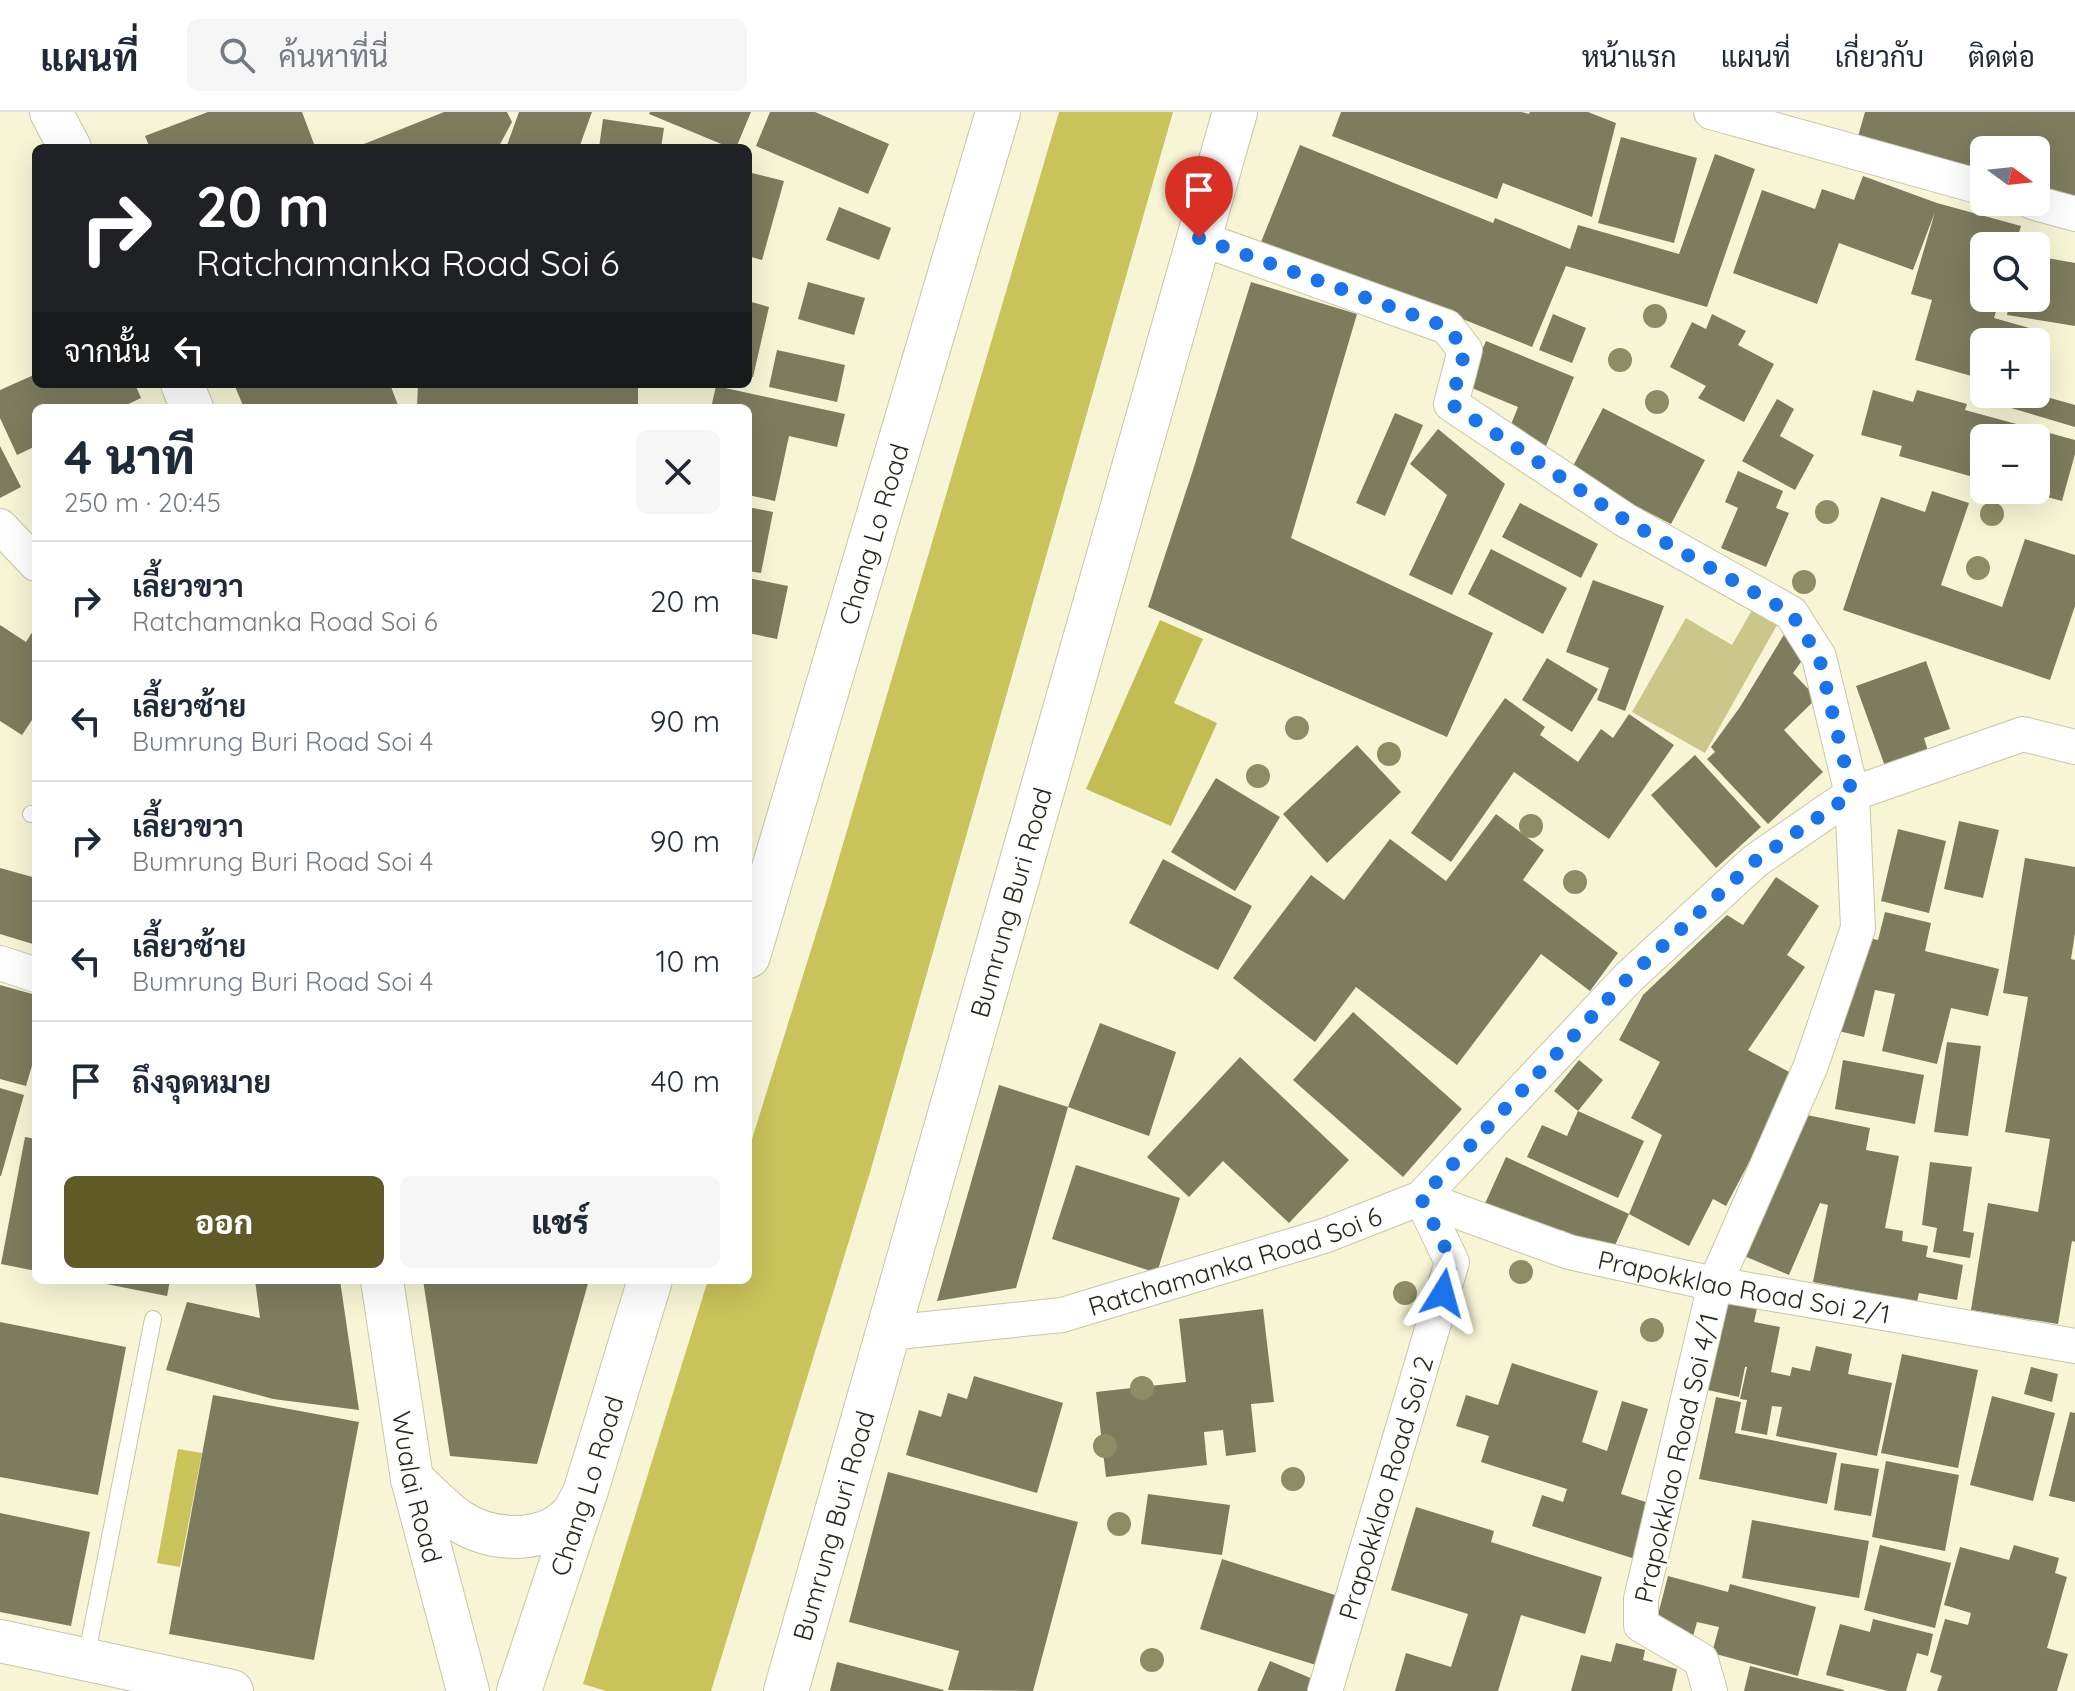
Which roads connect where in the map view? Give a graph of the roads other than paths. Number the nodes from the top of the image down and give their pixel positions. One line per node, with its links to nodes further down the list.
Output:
1 (51, 112): 5 (street)
2 (998, 112): 14 (main road, Chang Lo Road)
3 (1235, 112): 9 (main road, Bumrung Buri Road)
4 (1711, 112): 6 (street)
5 (68, 144)
6 (1970, 184)
7 (2050, 207): 8 (street)
8 (2075, 214)
9 (1199, 238): 13 (street); 22 (main road, Bumrung Buri Road)
10 (0, 526): 11 (street)
11 (32, 560)
12 (2075, 745): 13 (street, Ratchamanka Road Soi 6)
13 (1852, 794): 17 (street, Ratchamanka Road Soi 6); 20 (street)
14 (752, 942)
15 (0, 963): 16 (street)
16 (32, 974)
17 (1421, 1198): 20 (street, Prapokklao Road Soi 2/1); 22 (street, Ratchamanka Road Soi 6); 32 (street, Prapokklao Road Soi 2)
18 (383, 1284): 24 (street, Wualai Road)
19 (649, 1284): 25 (main road, Chang Lo Road)
20 (1715, 1284): 23 (street, Prapokklao Road Soi 2/1); 33 (street, Prapokklao Road Soi 4/1)
21 (153, 1319): 27 (lane)
22 (888, 1333): 31 (main road, Bumrung Buri Road)
23 (2075, 1346)
24 (412, 1479): 25 (street); 29 (street, Wualai Road)
25 (586, 1490): 30 (main road, Chang Lo Road)
26 (0, 1641): 27 (street)
27 (86, 1661): 28 (street)
28 (232, 1691)
29 (468, 1691)
30 (519, 1691)
31 (786, 1691)
32 (1325, 1691)
33 (1710, 1691)

